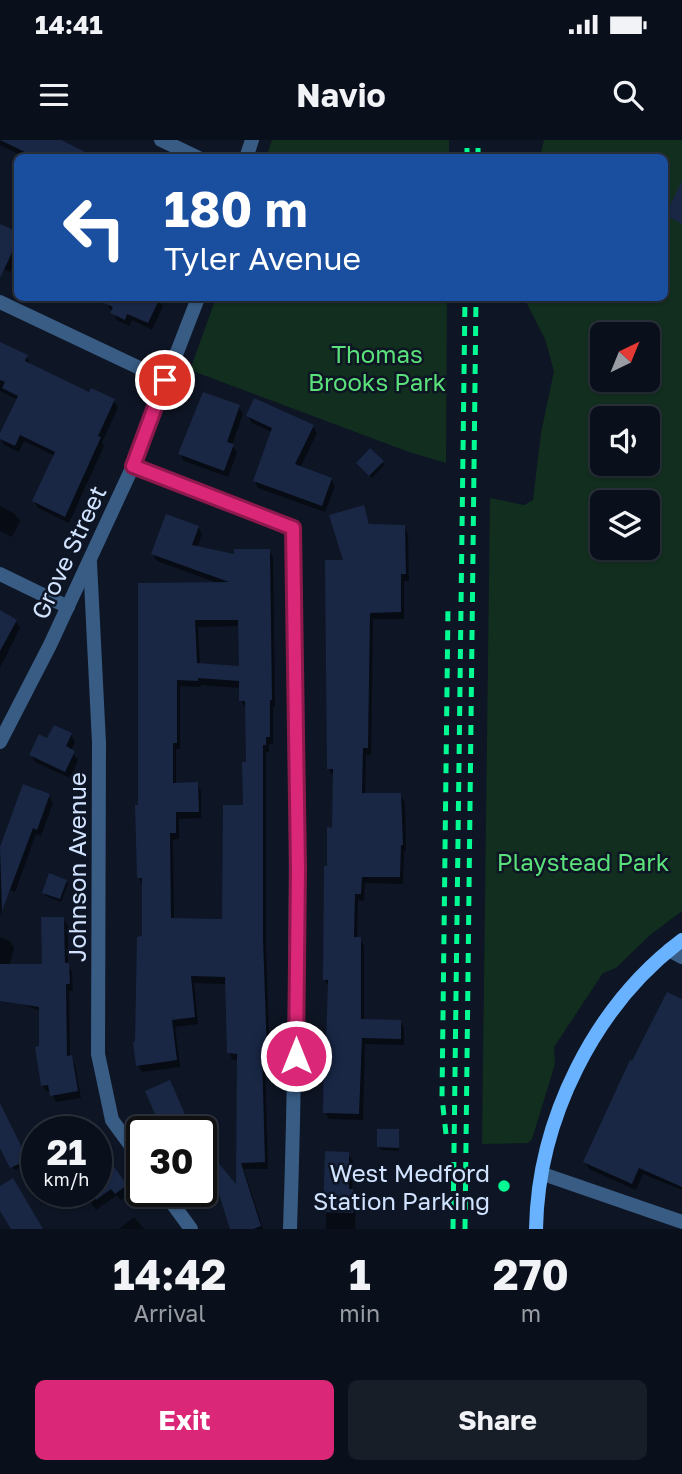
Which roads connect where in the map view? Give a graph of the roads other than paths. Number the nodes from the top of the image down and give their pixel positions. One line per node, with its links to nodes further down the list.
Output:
1 (161, 140): 2 (street)
2 (191, 154)
3 (197, 301): 5 (street, Grove Street)
4 (0, 302): 5 (street)
5 (165, 380): 6 (street, Grove Street)
6 (133, 466): 7 (street, Grove Street); 18 (street)
7 (90, 562): 9 (street, Grove Street); 13 (street, Johnson Avenue)
8 (0, 574): 9 (street)
9 (68, 607): 10 (street, Grove Street)
10 (0, 742)
11 (682, 940): 12 (main road)
12 (676, 953): 14 (main road)
13 (126, 1139)
14 (543, 1174): 16 (street); 19 (main road)
15 (175, 1207): 17 (street)
16 (682, 1222)
17 (191, 1229)
18 (290, 1229)
19 (536, 1229)

